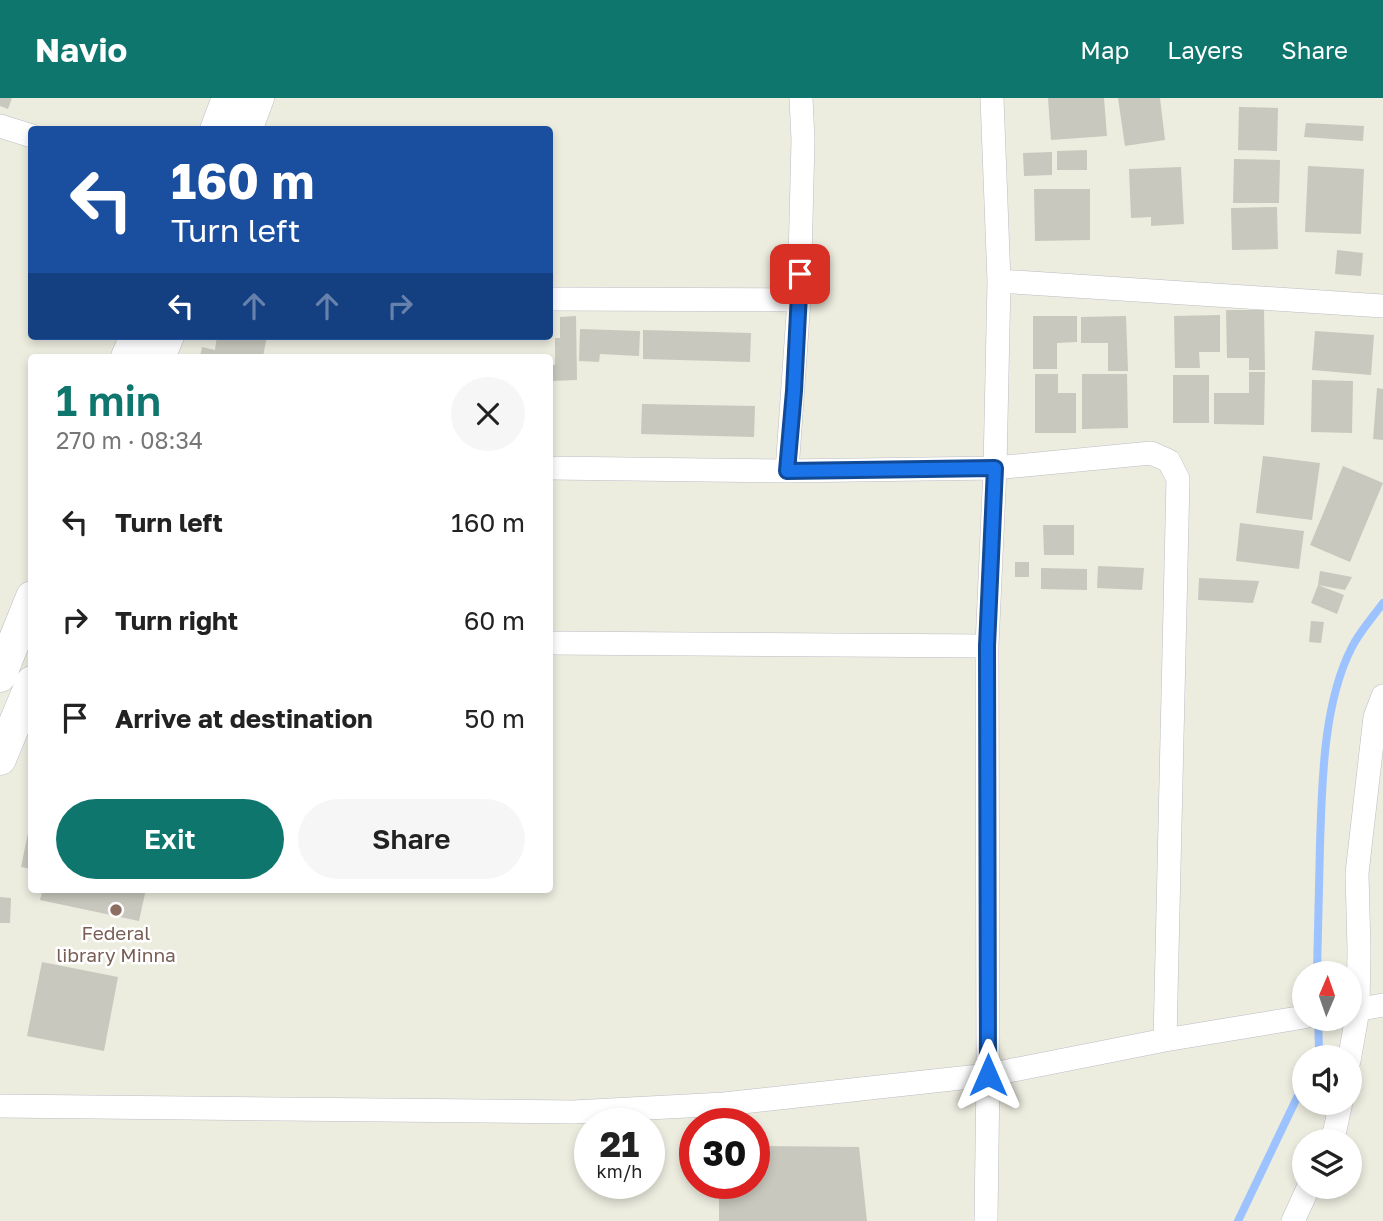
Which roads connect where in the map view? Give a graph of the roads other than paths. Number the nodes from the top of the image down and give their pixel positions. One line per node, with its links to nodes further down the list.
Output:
1 (228, 98): 6 (main road)
2 (258, 98): 7 (main road)
3 (801, 98): 11 (street)
4 (992, 98): 9 (street)
5 (0, 126): 8 (street)
6 (218, 126)
7 (248, 126)
8 (28, 135)
9 (999, 281): 12 (street); 14 (street)
10 (553, 299): 11 (street)
11 (799, 300): 15 (street)
12 (1383, 306)
13 (553, 468): 15 (street)
14 (995, 468): 15 (street); 18 (street); 29 (street)
15 (787, 471)
16 (28, 607): 19 (main road)
17 (553, 643): 18 (street)
18 (987, 646): 30 (street)
19 (0, 676)
20 (28, 692): 22 (main road)
21 (1383, 696): 24 (street)
22 (0, 759)
23 (1383, 845): 24 (street)
24 (1360, 849): 25 (street)
25 (1358, 961)
26 (1383, 1005): 27 (street)
27 (1362, 1009)
28 (1292, 1019): 29 (street)
29 (1165, 1040): 30 (street)
30 (988, 1075): 31 (street); 33 (street)
31 (0, 1106)
32 (1303, 1199): 34 (street)
33 (986, 1221)
34 (1293, 1221)

